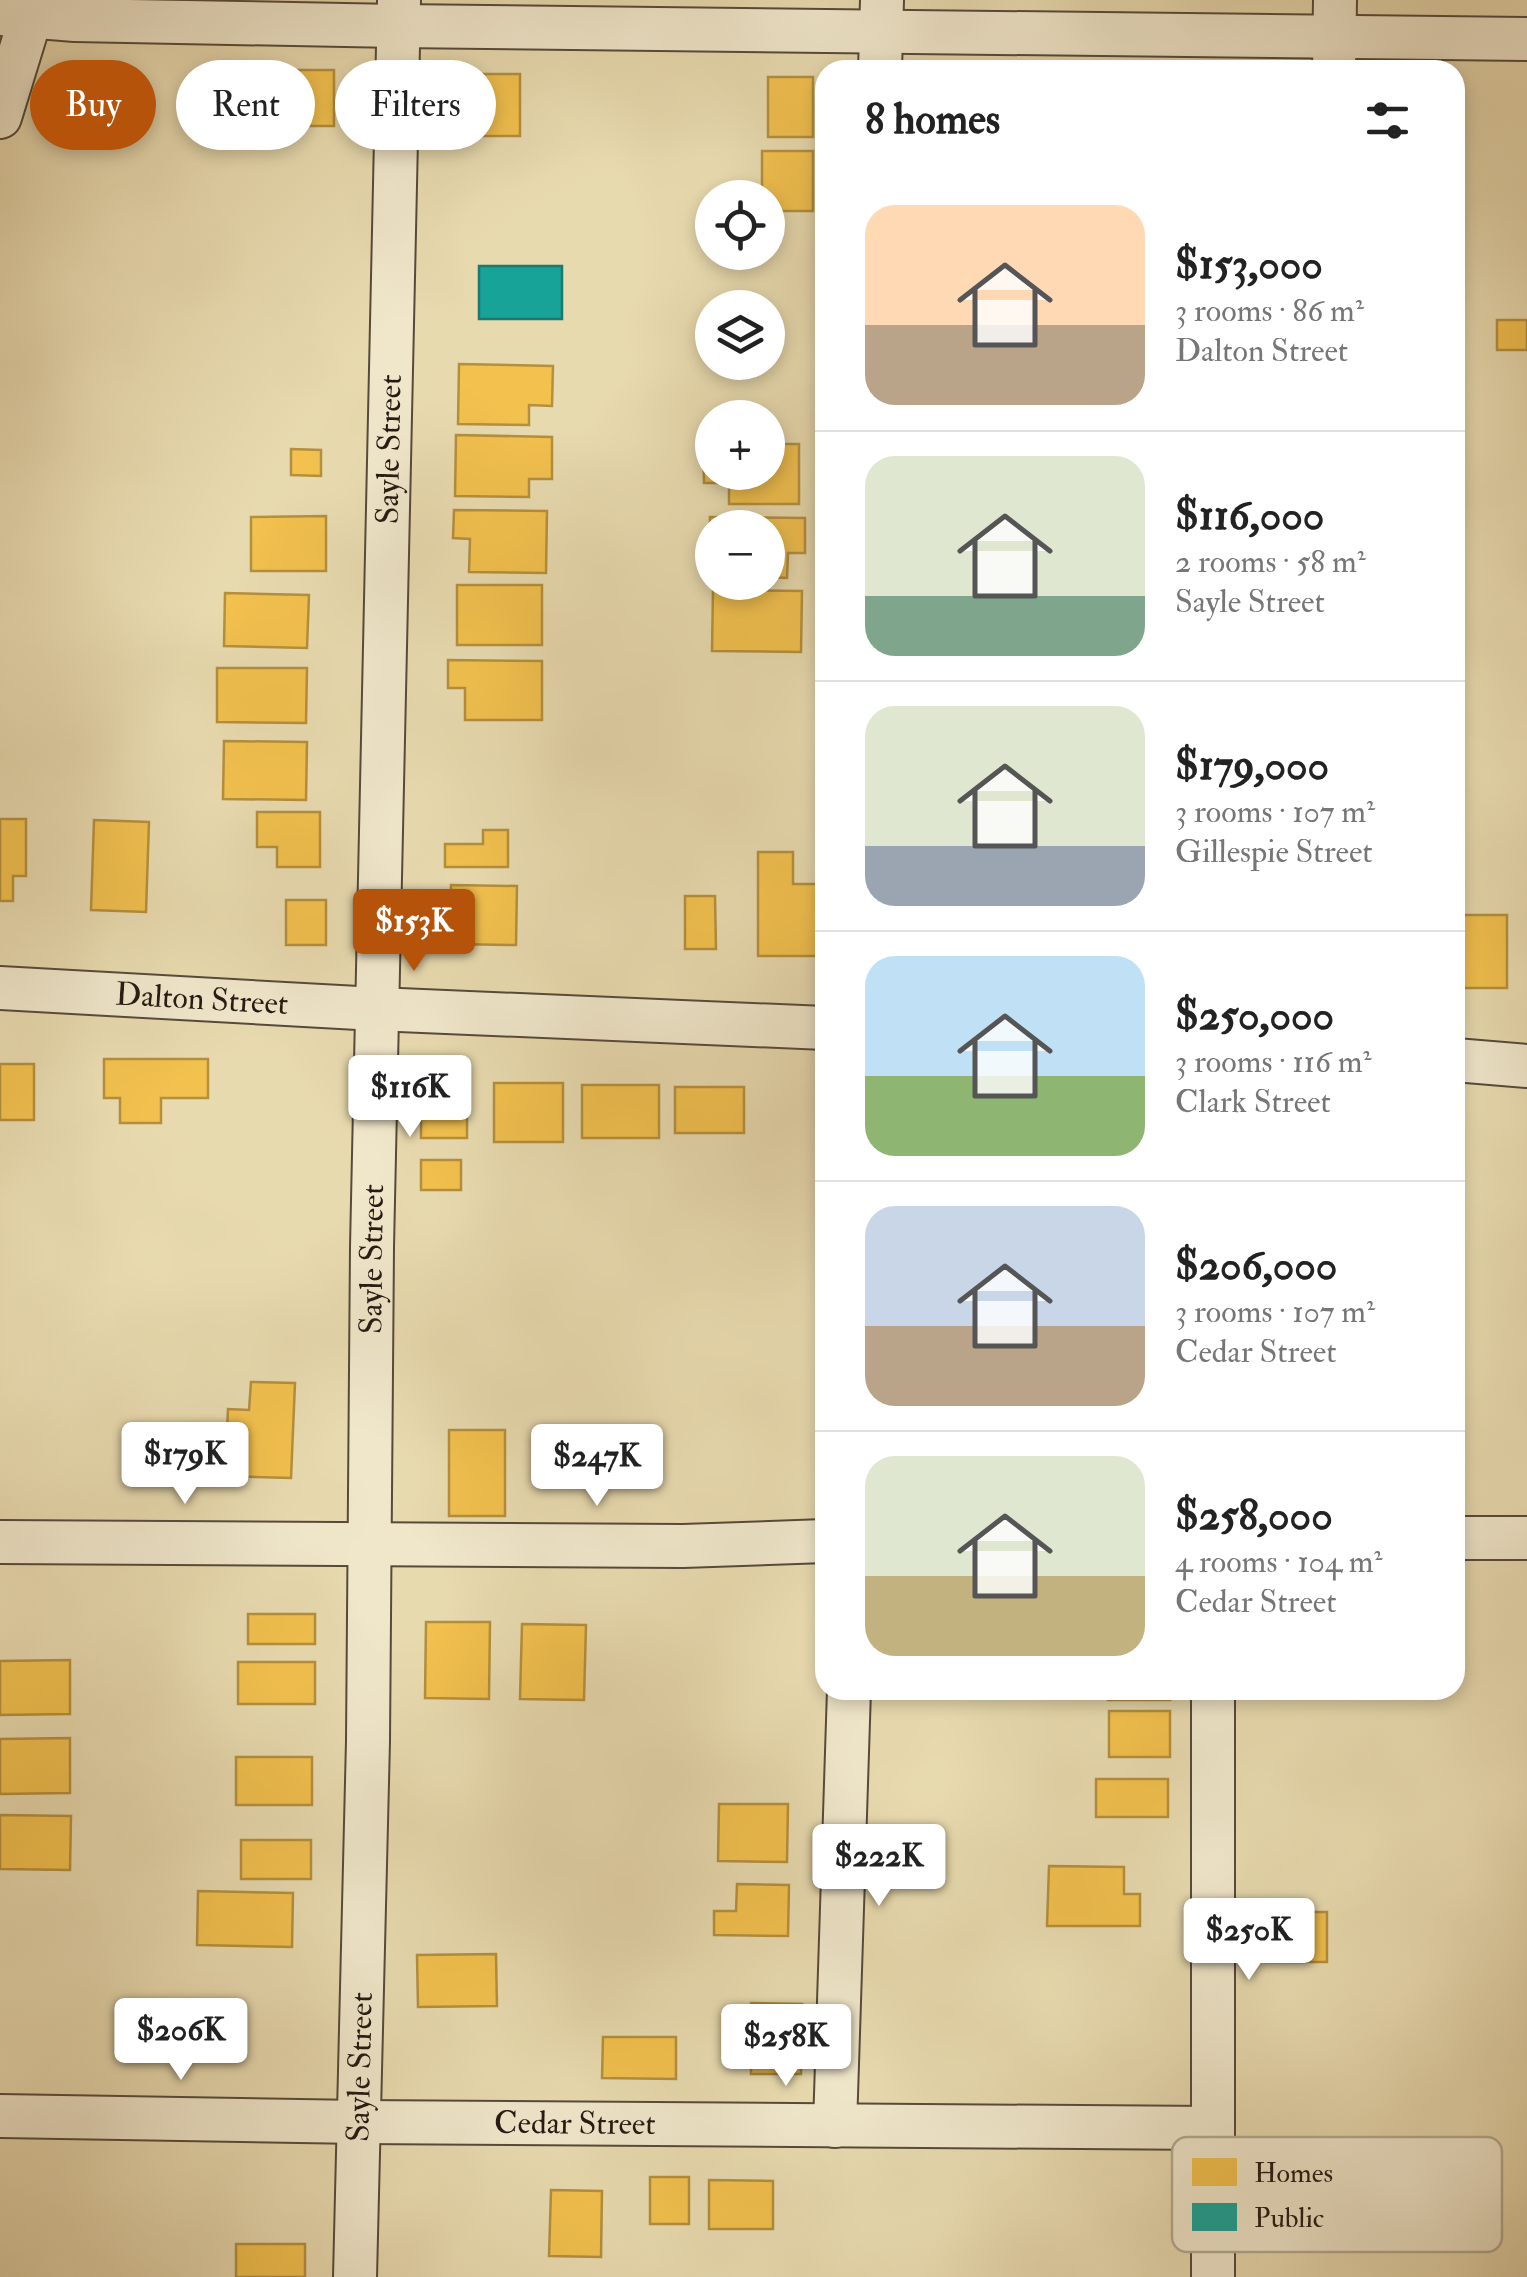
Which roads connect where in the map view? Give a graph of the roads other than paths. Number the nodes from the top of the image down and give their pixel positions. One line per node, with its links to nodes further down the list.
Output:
1 (398, 13): 2 (street); 3 (street); 8 (street, Sayle Street)
2 (16, 15): 6 (street)
3 (881, 34): 4 (street)
4 (1335, 36): 5 (street)
5 (1527, 38)
6 (0, 117)
7 (0, 988): 8 (street, Dalton Street)
8 (376, 1009): 9 (street, Dalton Street); 16 (street, Sayle Street)
9 (815, 1028)
10 (1465, 1061): 11 (street)
11 (1527, 1066)
12 (1465, 1538): 13 (street)
13 (1527, 1538)
14 (815, 1541): 16 (street)
15 (0, 1542): 16 (street)
16 (369, 1544): 20 (street, Sayle Street)
17 (848, 1700): 21 (street)
18 (1213, 1700): 22 (street)
19 (0, 2116): 20 (street, Cedar Street)
20 (360, 2122): 21 (street, Cedar Street); 25 (street, Sayle Street)
21 (835, 2126): 22 (street, Cedar Street)
22 (1212, 2128): 23 (street)
23 (1212, 2137)
24 (1213, 2252): 26 (street)
25 (356, 2277)
26 (1213, 2277)

